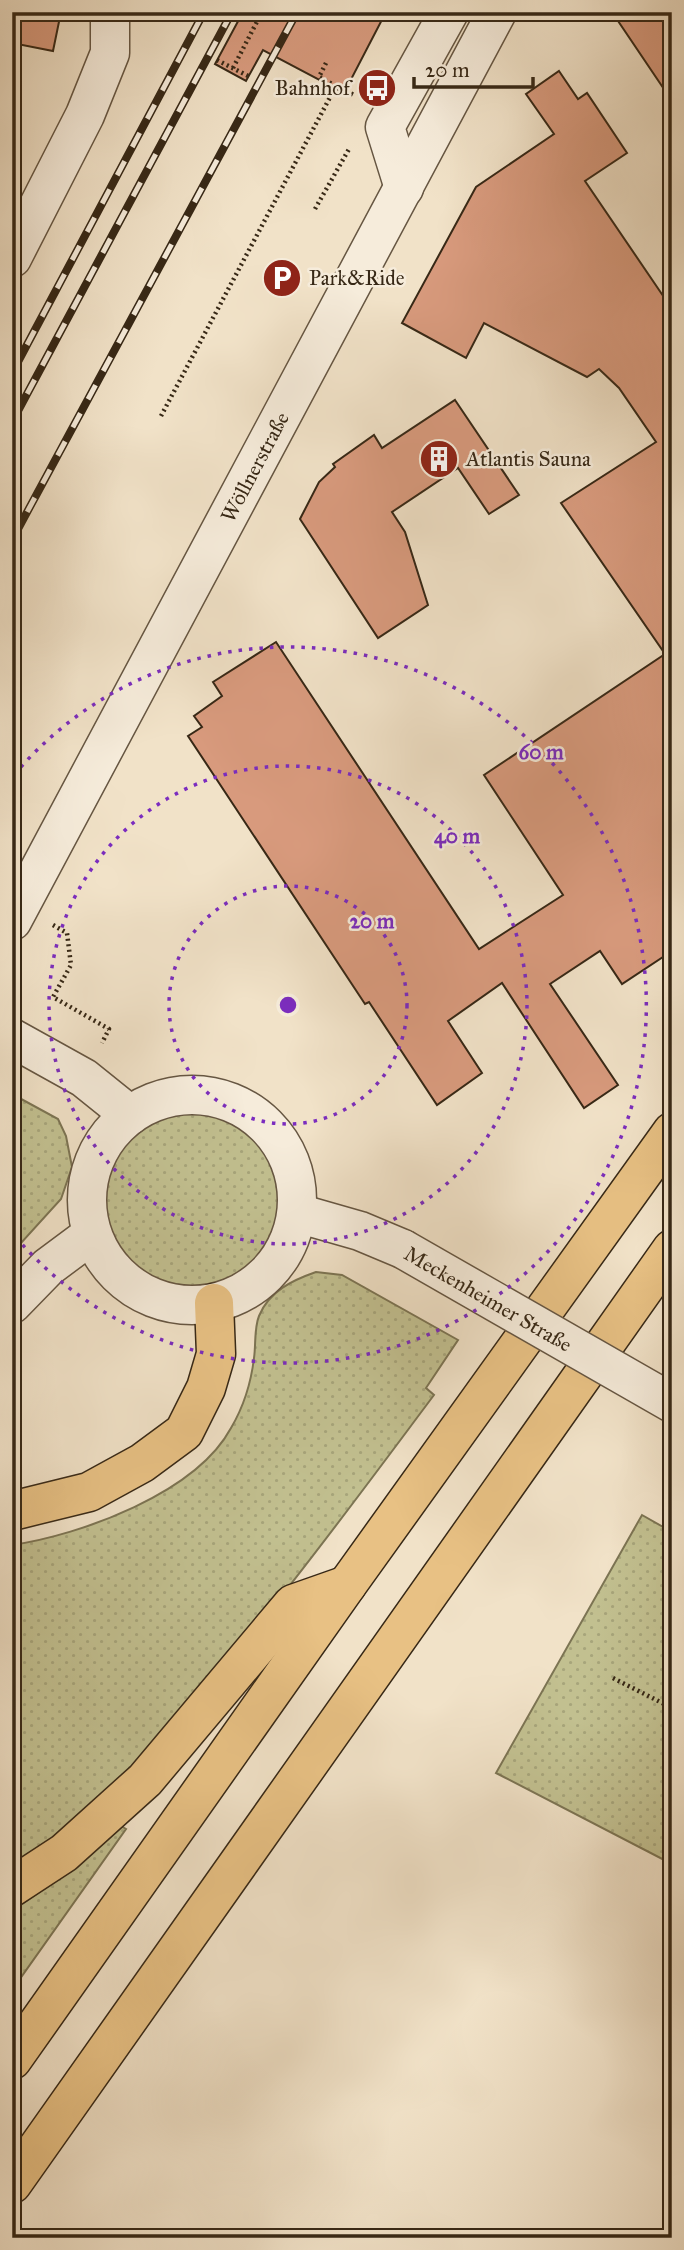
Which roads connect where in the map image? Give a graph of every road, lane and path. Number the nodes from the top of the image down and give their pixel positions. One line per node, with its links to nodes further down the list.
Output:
1 (110, 12): 14 (street)
2 (262, 12): 9 (path)
3 (449, 12): 13 (street)
4 (460, 12): 8 (street)
5 (497, 12): 8 (street, Wöllnerstraße)
6 (217, 60): 9 (path)
7 (326, 63): 11 (path)
8 (470, 64): 13 (street, Wöllnerstraße)
9 (233, 68): 10 (path)
10 (250, 77)
11 (336, 86): 12 (path); 15 (path)
12 (357, 97)
13 (404, 188): 16 (street, Wöllnerstraße)
14 (12, 258)
15 (161, 416)
16 (12, 921)
17 (71, 965): 19 (path)
18 (19, 1041): 19 (street)
19 (83, 1078): 20 (street)
20 (130, 1115): 22 (street); 23 (street)
21 (672, 1132): 29 (highway)
22 (297, 1213): 25 (street); 27 (street, Meckenheimer Straße, bridge)
23 (91, 1236): 25 (street); 26 (street)
24 (672, 1249): 34 (highway)
25 (214, 1303): 28 (highway)
26 (12, 1304)
27 (672, 1404)
28 (12, 1511)
29 (347, 1585): 32 (highway); 33 (highway)
30 (613, 1678): 31 (path)
31 (672, 1707)
32 (12, 1887)
33 (12, 2060)
34 (12, 2184)

